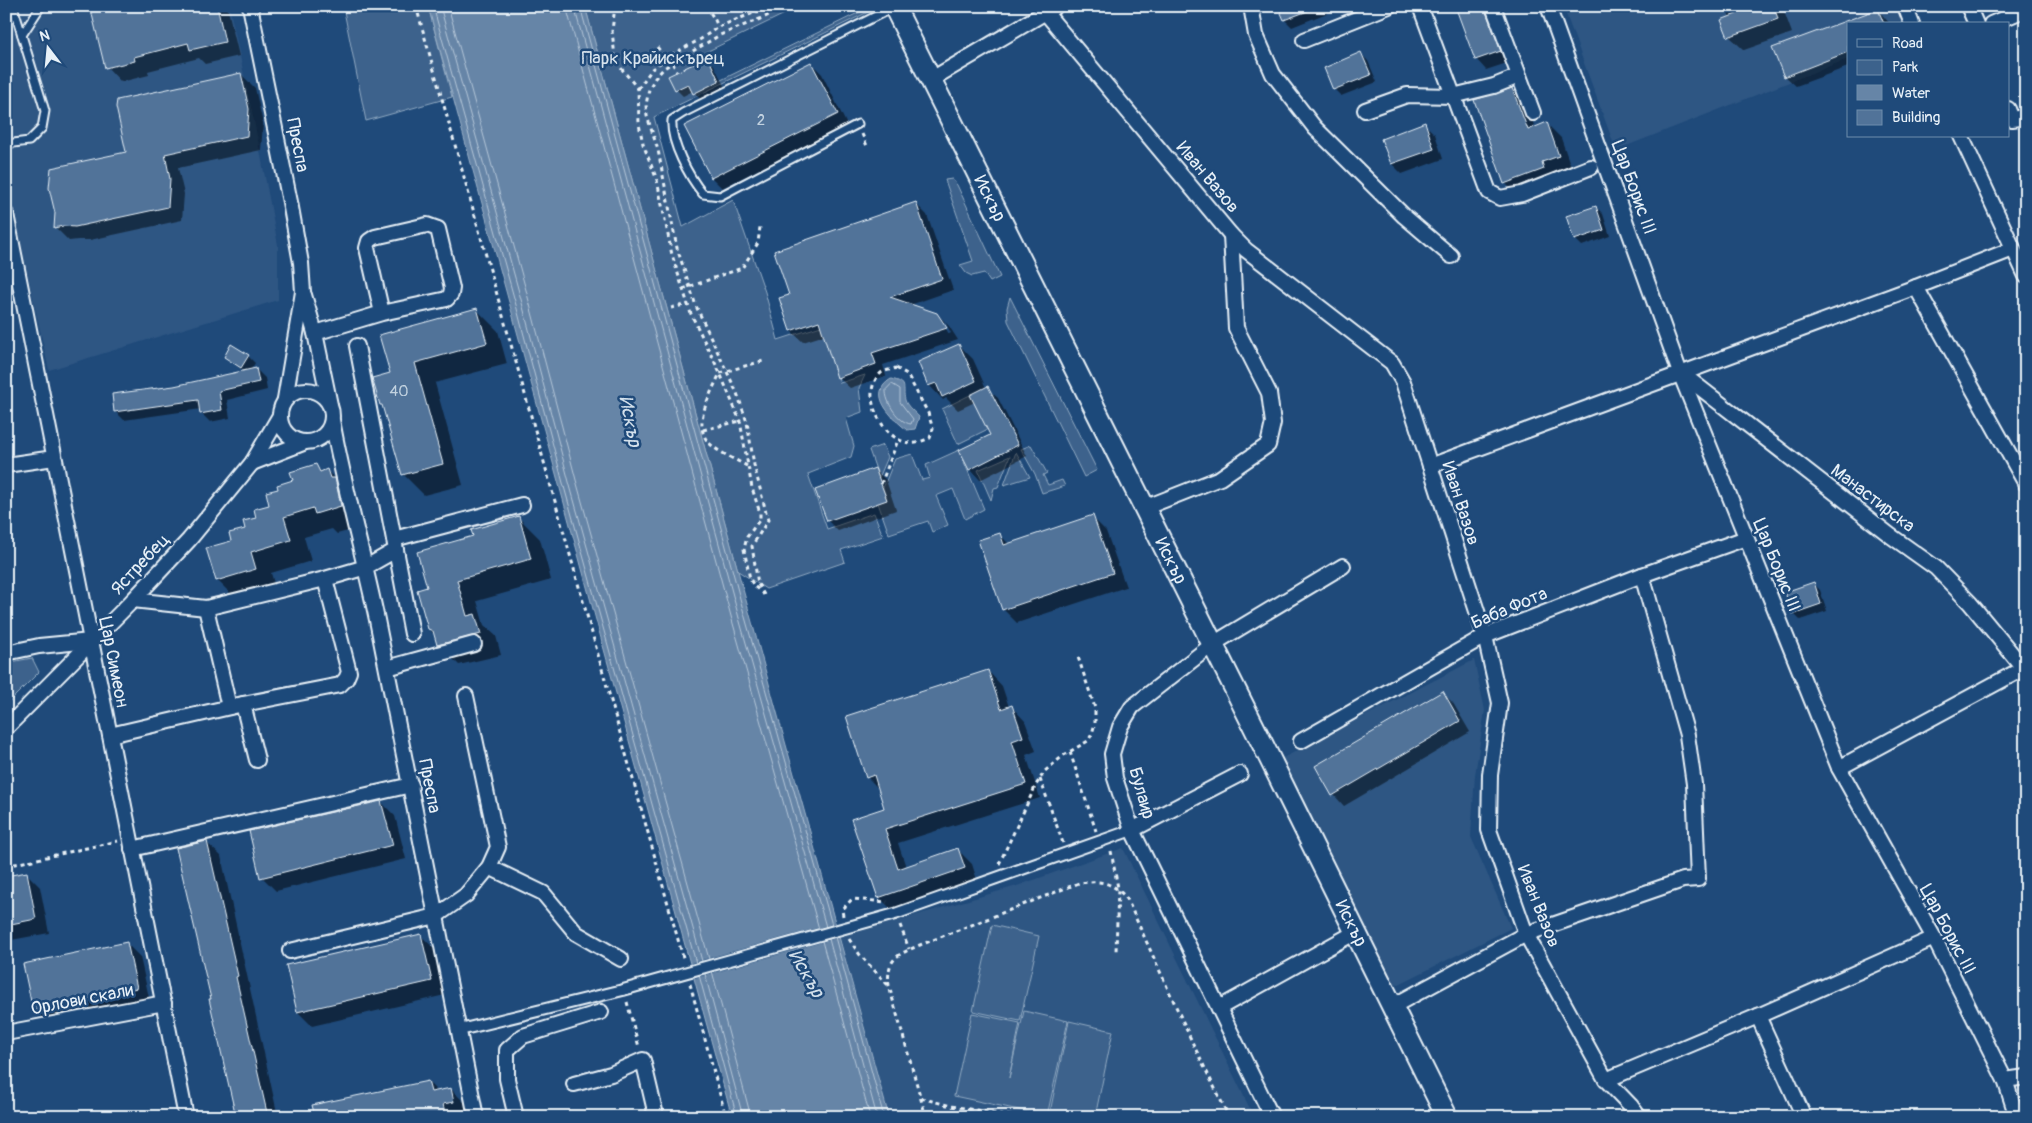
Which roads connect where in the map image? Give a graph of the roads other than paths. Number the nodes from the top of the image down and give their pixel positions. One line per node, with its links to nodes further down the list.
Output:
1 (14, 6): 17 (lane)
2 (42, 6): 17 (lane)
3 (250, 6): 35 (street, Преспа)
4 (1251, 6): 31 (street)
5 (1389, 6): 18 (street)
6 (1420, 6): 21 (street)
7 (1493, 6): 19 (street)
8 (1548, 6): 39 (street, Цар Борис III)
9 (1905, 6): 14 (street)
10 (1968, 6): 15 (street)
11 (894, 7): 20 (main road, Искър); 24 (lane)
12 (1049, 8): 20 (street); 29 (street, Иван Вазов)
13 (2026, 9): 16 (street)
14 (1911, 22)
15 (1975, 22)
16 (1996, 22)
17 (22, 35): 26 (lane)
18 (1304, 40)
19 (1519, 76): 21 (street); 23 (street)
20 (930, 80): 52 (main road, Искър)
21 (1454, 96): 22 (street); 27 (street)
22 (1365, 110)
23 (1533, 113)
24 (858, 124)
25 (1963, 138): 30 (street)
26 (6, 144)
27 (1590, 166)
28 (7, 219): 32 (street, Цар Симеон)
29 (1231, 234): 49 (street, Иван Вазов); 52 (street)
30 (2012, 249): 33 (street); 34 (street)
31 (1452, 256)
32 (12, 269): 45 (street, Цар Симеон)
33 (2026, 276)
34 (1916, 287): 39 (street); 50 (street)
35 (302, 292): 37 (street, Преспа); 40 (street, Преспа)
36 (382, 313): 36 (street); 37 (street)
37 (316, 333): 41 (street, Преспа)
38 (357, 346): 54 (street)
39 (1680, 373): 49 (street); 53 (street, Цар Борис III); 68 (street, Манастирска)
40 (285, 400): 41 (street); 42 (street)
41 (331, 414): 43 (street); 47 (street, Преспа)
42 (279, 417): 44 (street); 46 (street, Ястребец)
43 (318, 440): 44 (street); 47 (street, Преспа)
44 (303, 443): 46 (street, Ястребец)
45 (54, 458): 48 (street); 63 (street, Цар Симеон)
46 (252, 463): 59 (street, Ястребец)
47 (339, 463): 56 (street, Преспа)
48 (6, 465)
49 (1430, 466): 62 (street, Иван Вазов)
50 (2026, 484)
51 (522, 505): 54 (street)
52 (1144, 508): 65 (main road, Искър)
53 (1746, 538): 57 (street, Баба Фота); 76 (street, Цар Борис III)
54 (395, 544): 56 (street); 61 (street)
55 (1343, 566): 65 (street, Булаир)
56 (366, 567): 58 (street); 67 (street, Преспа)
57 (1642, 575): 62 (street, Баба Фота); 84 (street)
58 (325, 579): 60 (street); 70 (street)
59 (133, 600): 60 (street); 63 (street, Ястребец)
60 (206, 608): 71 (street)
61 (412, 634)
62 (1485, 636): 74 (street, Баба Фота); 84 (street, Иван Вазов)
63 (91, 641): 66 (street); 72 (street, Ястребец); 73 (street, Цар Симеон)
64 (474, 644): 67 (street)
65 (1213, 644): 79 (street, Булаир); 83 (main road, Искър)
66 (6, 652)
67 (387, 668): 78 (street, Преспа)
68 (2025, 669): 76 (street)
69 (466, 696): 81 (street)
70 (243, 704): 71 (street); 75 (street)
71 (229, 707): 73 (street)
72 (6, 728)
73 (110, 735): 80 (street, Цар Симеон)
74 (1301, 741)
75 (258, 760)
76 (1839, 768): 85 (street, Цар Борис III)
77 (1240, 774): 79 (street)
78 (411, 785): 80 (street); 82 (street, Преспа)
79 (1132, 830): 90 (street, Булаир); 93 (street)
80 (130, 844): 88 (street, Цар Симеон)
81 (489, 867): 82 (street); 87 (street)
82 (436, 916): 86 (street); 93 (street, Преспа)
83 (1356, 932): 89 (main road, Искър); 90 (street)
84 (1526, 934): 89 (street); 96 (street, Иван Вазов)
85 (1934, 938): 92 (street); 97 (street, Цар Борис III)
86 (290, 951)
87 (621, 959)
88 (164, 1003): 94 (street, Орлови скали); 99 (street, Цар Симеон)
89 (1392, 1006): 104 (main road, Искър)
90 (1219, 1008): 103 (street, Булаир)
91 (601, 1012): 101 (street)
92 (1758, 1016): 96 (street); 106 (street)
93 (460, 1030): 100 (street, Преспа)
94 (6, 1033)
95 (2026, 1077): 97 (street)
96 (1606, 1080): 105 (street, Иван Вазов)
97 (2005, 1080): 107 (street, Цар Борис III)
98 (574, 1084): 102 (street)
99 (186, 1117)
100 (476, 1117)
101 (516, 1117)
102 (652, 1117)
103 (1272, 1117)
104 (1447, 1117)
105 (1639, 1117)
106 (1804, 1117)
107 (2017, 1117)

